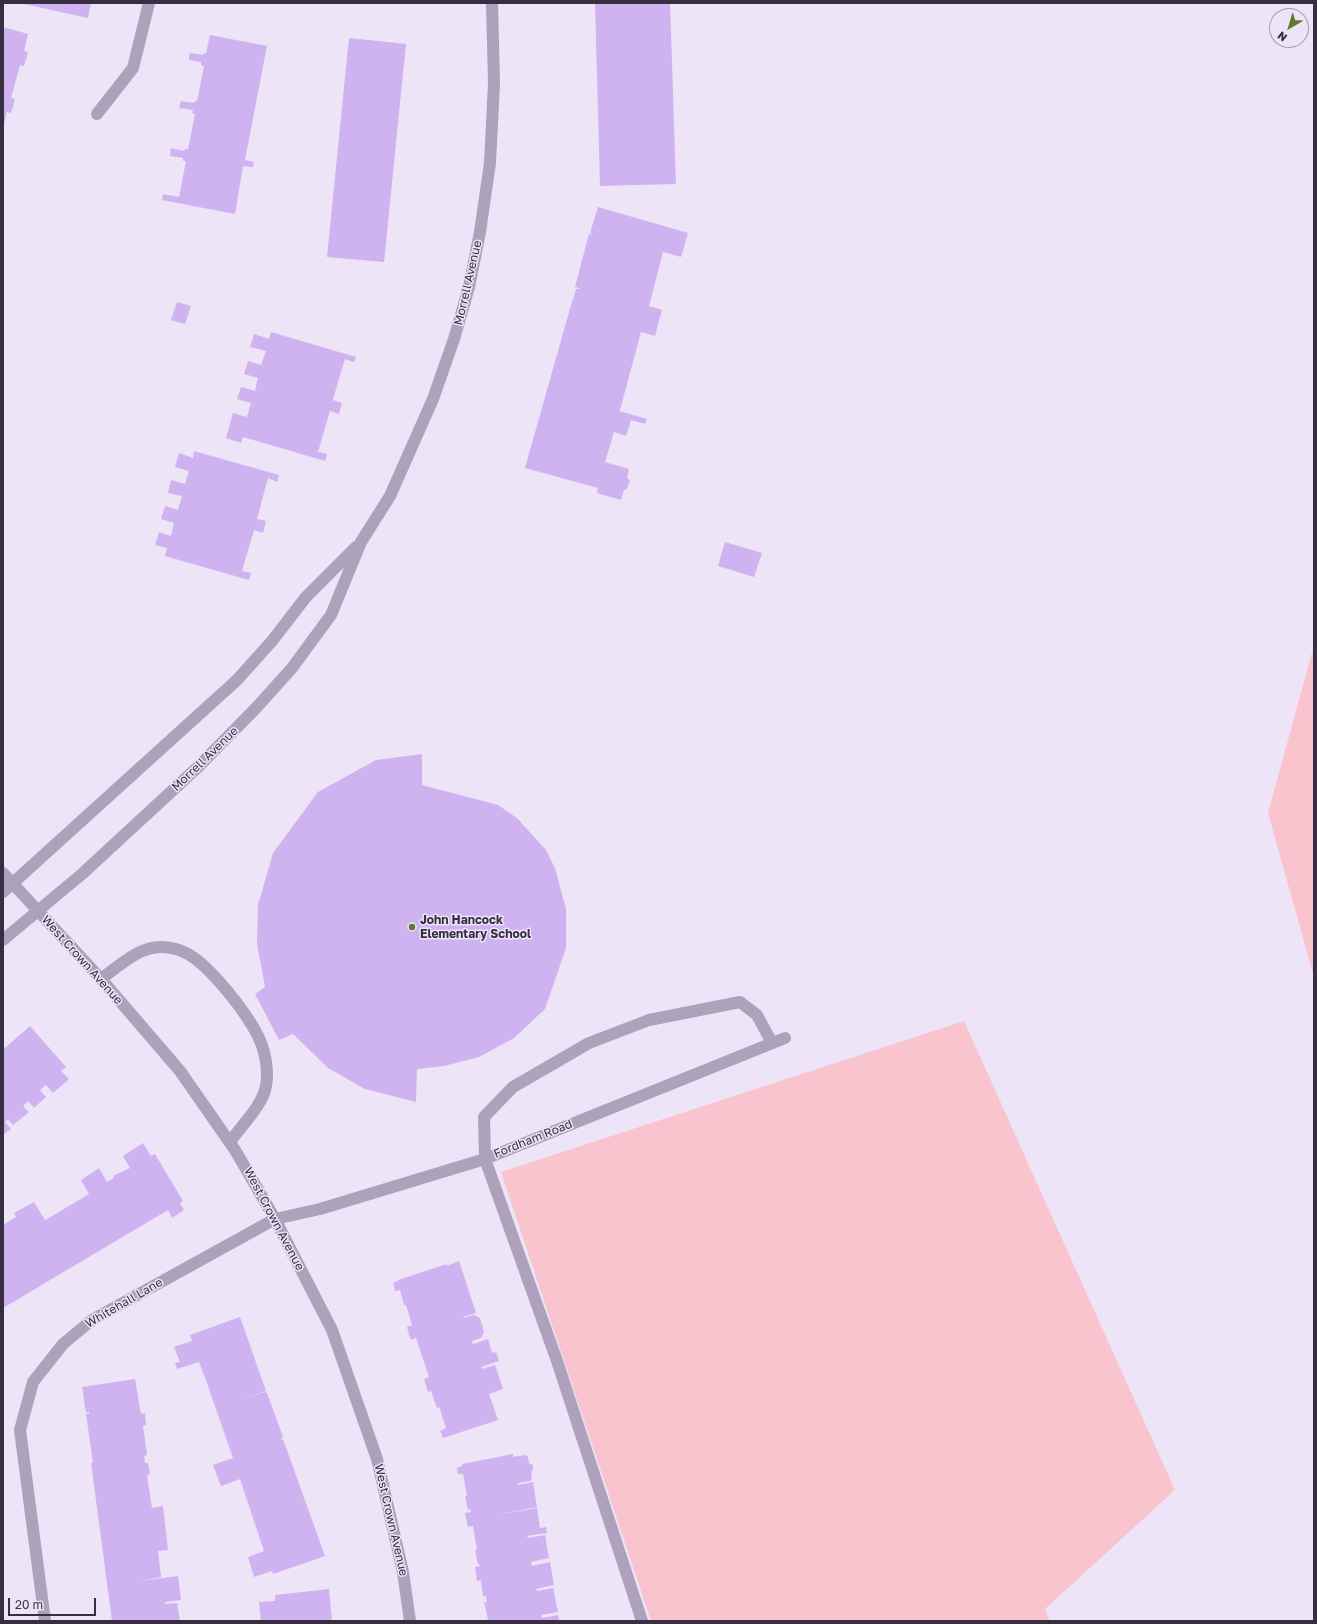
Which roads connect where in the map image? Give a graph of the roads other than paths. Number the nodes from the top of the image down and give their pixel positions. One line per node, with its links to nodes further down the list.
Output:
1 (149, 3): 3 (street)
2 (492, 3): 4 (street, Morrell Avenue)
3 (97, 114)
4 (362, 542): 6 (street, Morrell Avenue); 8 (street, Morrell Avenue)
5 (3, 874): 6 (street, West Crown Avenue)
6 (13, 884): 7 (street, Morrell Avenue); 8 (street, West Crown Avenue)
7 (3, 892)
8 (38, 912): 9 (street, Morrell Avenue); 10 (street, West Crown Avenue)
9 (3, 940)
10 (101, 978): 13 (street, West Crown Avenue); 13 (street)
11 (785, 1038): 12 (street, Fordham Road)
12 (772, 1043): 14 (street, Fordham Road); 14 (street)
13 (230, 1142): 15 (street, West Crown Avenue)
14 (485, 1159): 15 (street, Fordham Road); 18 (street)
15 (275, 1219): 16 (street, Whitehall Lane); 17 (street, West Crown Avenue)
16 (45, 1621)
17 (410, 1621)
18 (642, 1621)

